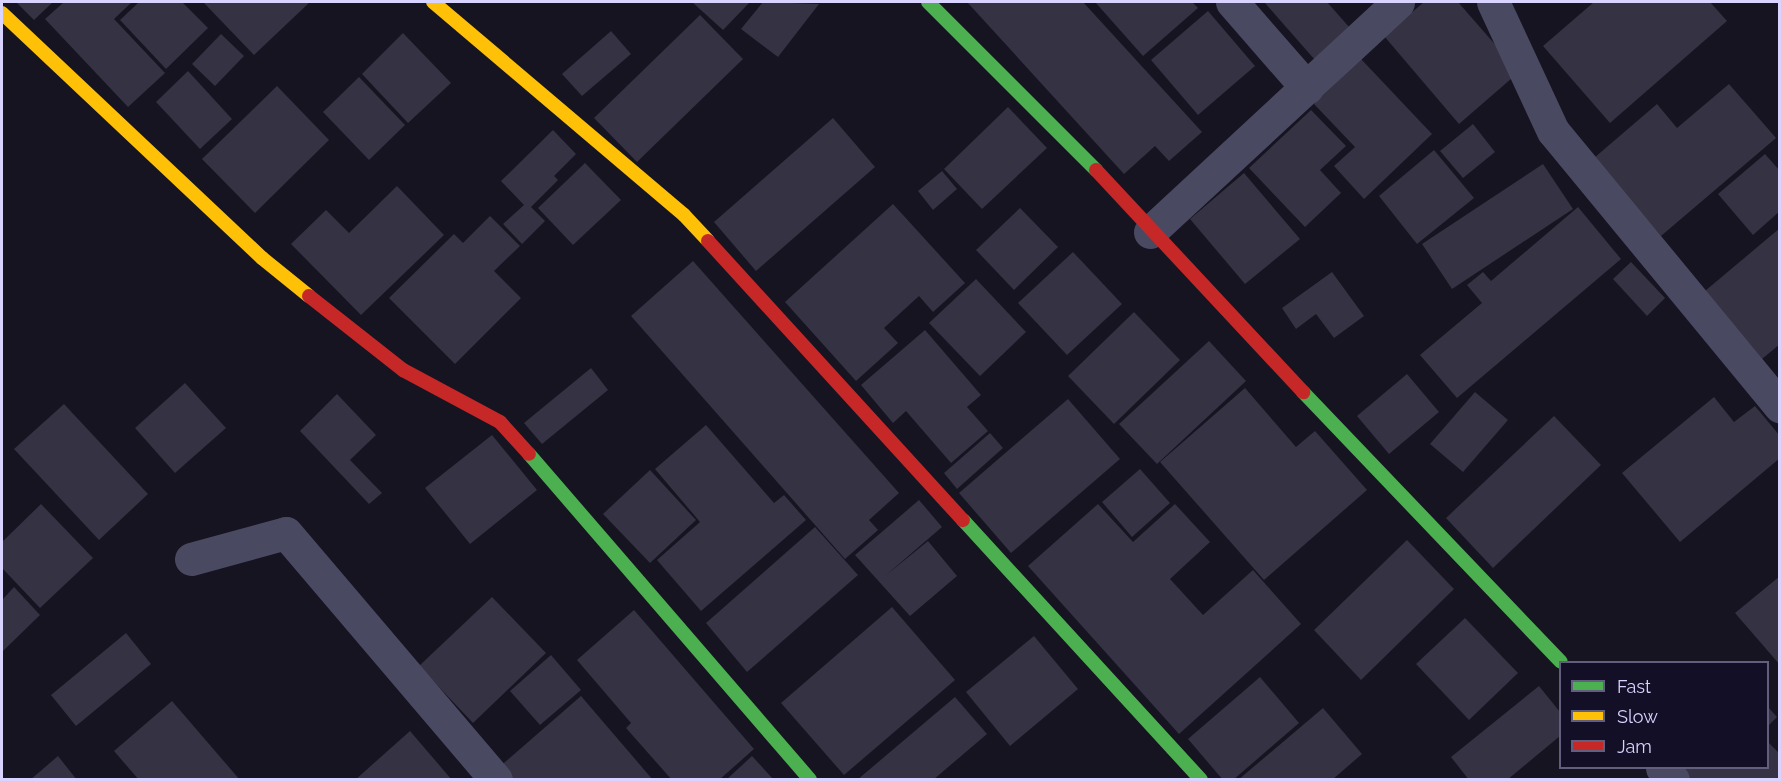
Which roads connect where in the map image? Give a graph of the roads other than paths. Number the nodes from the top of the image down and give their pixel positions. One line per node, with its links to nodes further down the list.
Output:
1 (433, 2): 14 (street)
2 (928, 2): 8 (street)
3 (1232, 2): 7 (street)
4 (1398, 2): 7 (street)
5 (1493, 2): 9 (street)
6 (2, 13): 13 (street)
7 (1307, 88): 8 (street)
8 (1150, 232): 11 (street)
9 (1779, 406)
10 (191, 559): 12 (street)
11 (1559, 661)
12 (496, 780)
13 (810, 780)
14 (1201, 780)

